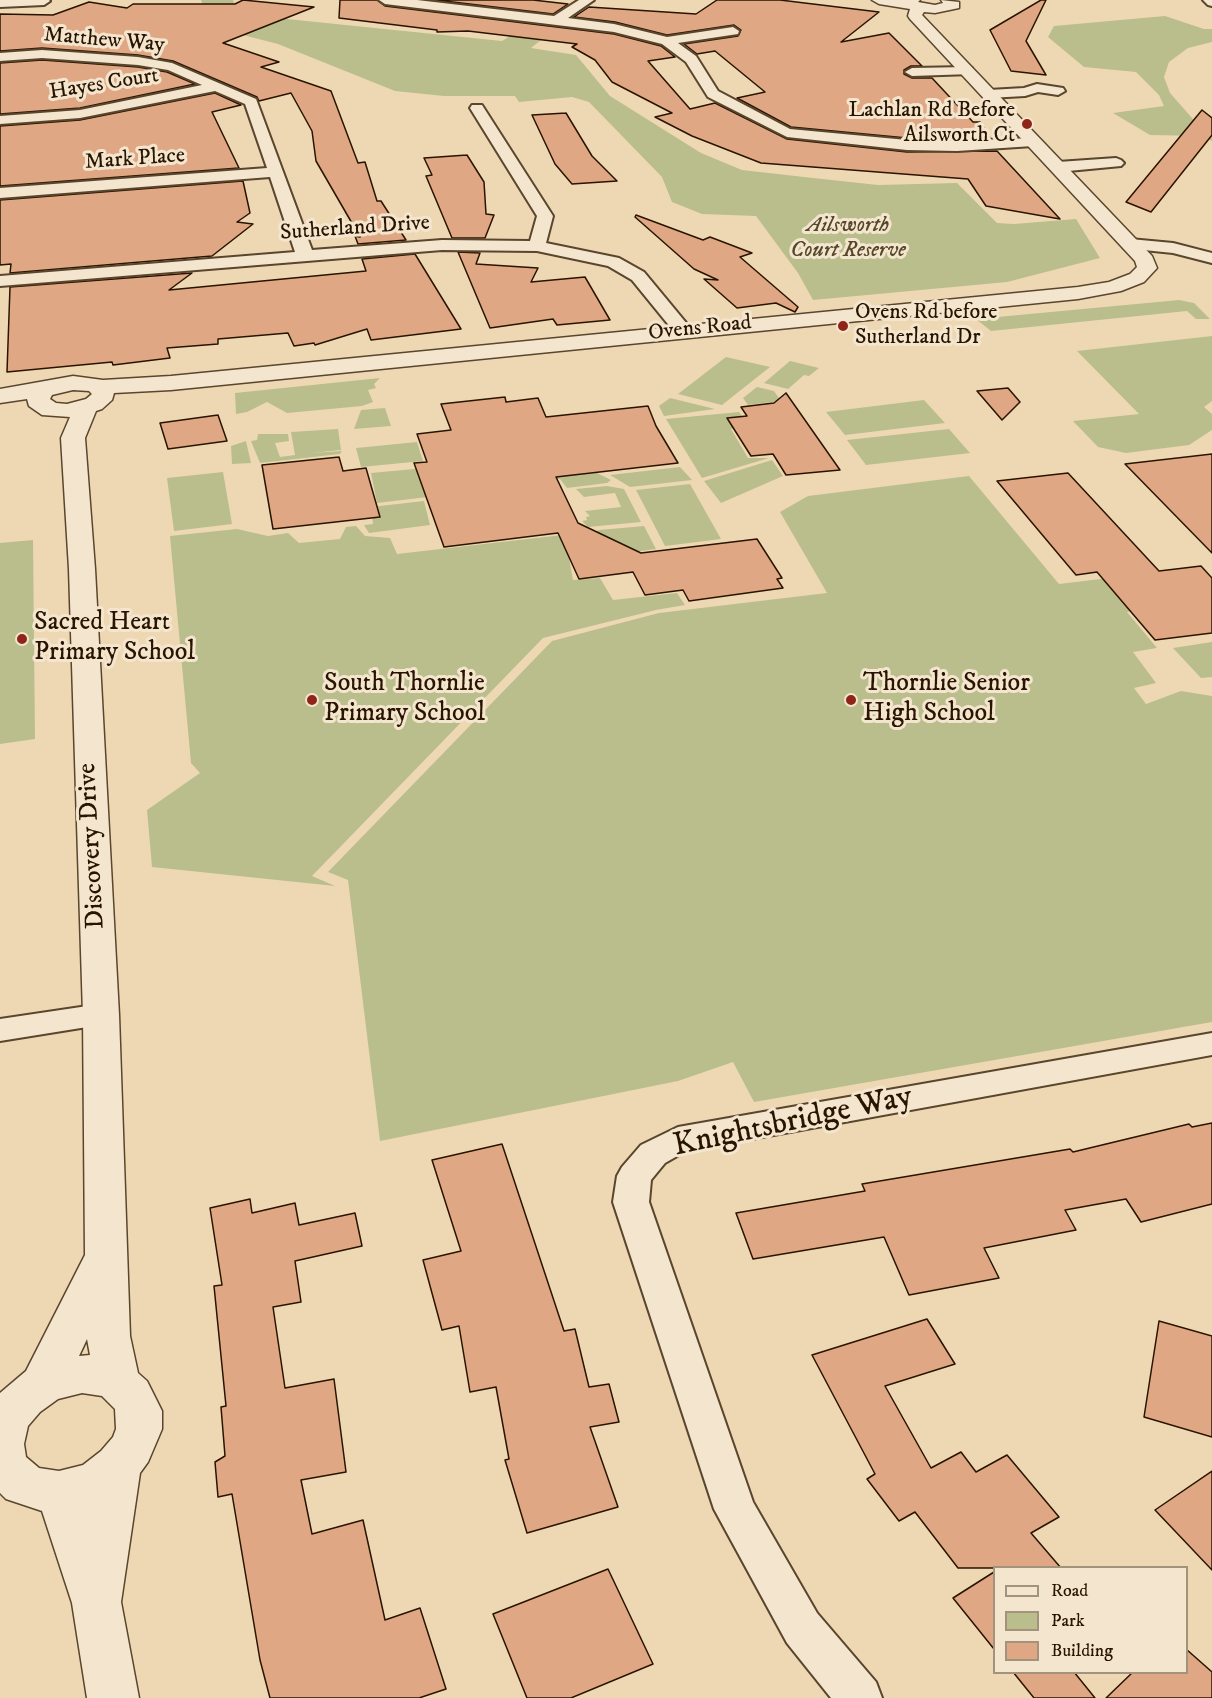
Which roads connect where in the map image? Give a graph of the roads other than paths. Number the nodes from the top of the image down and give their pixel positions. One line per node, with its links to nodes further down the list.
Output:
1 (385, 0): 8 (street)
2 (588, 0): 8 (street)
3 (879, 0): 7 (street)
4 (44, 1): 5 (street)
5 (0, 3)
6 (952, 3): 7 (street)
7 (916, 9): 12 (street)
8 (556, 20): 10 (street)
9 (733, 31): 10 (street)
10 (667, 41): 19 (street)
11 (0, 57): 14 (street, Matthew Way)
12 (967, 71): 13 (street); 16 (street)
13 (912, 72)
14 (214, 87): 18 (street, Hayes Court); 22 (street, Matthew Way)
15 (1025, 92): 16 (street)
16 (989, 94): 19 (street)
17 (477, 108): 24 (street)
18 (0, 120)
19 (1033, 142): 21 (street)
20 (1116, 163): 21 (street)
21 (1058, 167): 25 (street)
22 (274, 172): 23 (street, Mark Place); 26 (street, Matthew Way)
23 (0, 193)
24 (537, 246): 26 (street, Sutherland Drive); 29 (street, Sutherland Drive)
25 (1137, 252): 27 (street); 29 (street, Ovens Road)
26 (305, 255): 28 (street, Sutherland Drive)
27 (1212, 259)
28 (0, 281)
29 (683, 330): 31 (street, Ovens Road)
30 (0, 396): 33 (street, Ovens Road)
31 (95, 398): 33 (street, Discovery Drive); 33 (street, Ovens Road)
32 (0, 406): 33 (street, Ovens Road)
33 (54, 411): 34 (street, Discovery Drive)
34 (101, 1015): 35 (street); 37 (street, Discovery Drive)
35 (0, 1030)
36 (1212, 1044): 45 (street, Knightsbridge Way)
37 (106, 1255): 38 (street, Discovery Drive); 39 (street, Discovery Drive)
38 (118, 1382): 39 (street); 41 (street, Discovery Drive)
39 (22, 1397): 40 (street, Discovery Drive)
40 (2, 1459): 42 (street, Discovery Drive)
41 (118, 1466): 42 (street, Discovery Drive); 43 (street, Discovery Drive)
42 (59, 1492): 43 (street, Discovery Drive)
43 (97, 1603): 44 (street, Discovery Drive)
44 (113, 1698)
45 (860, 1698)

